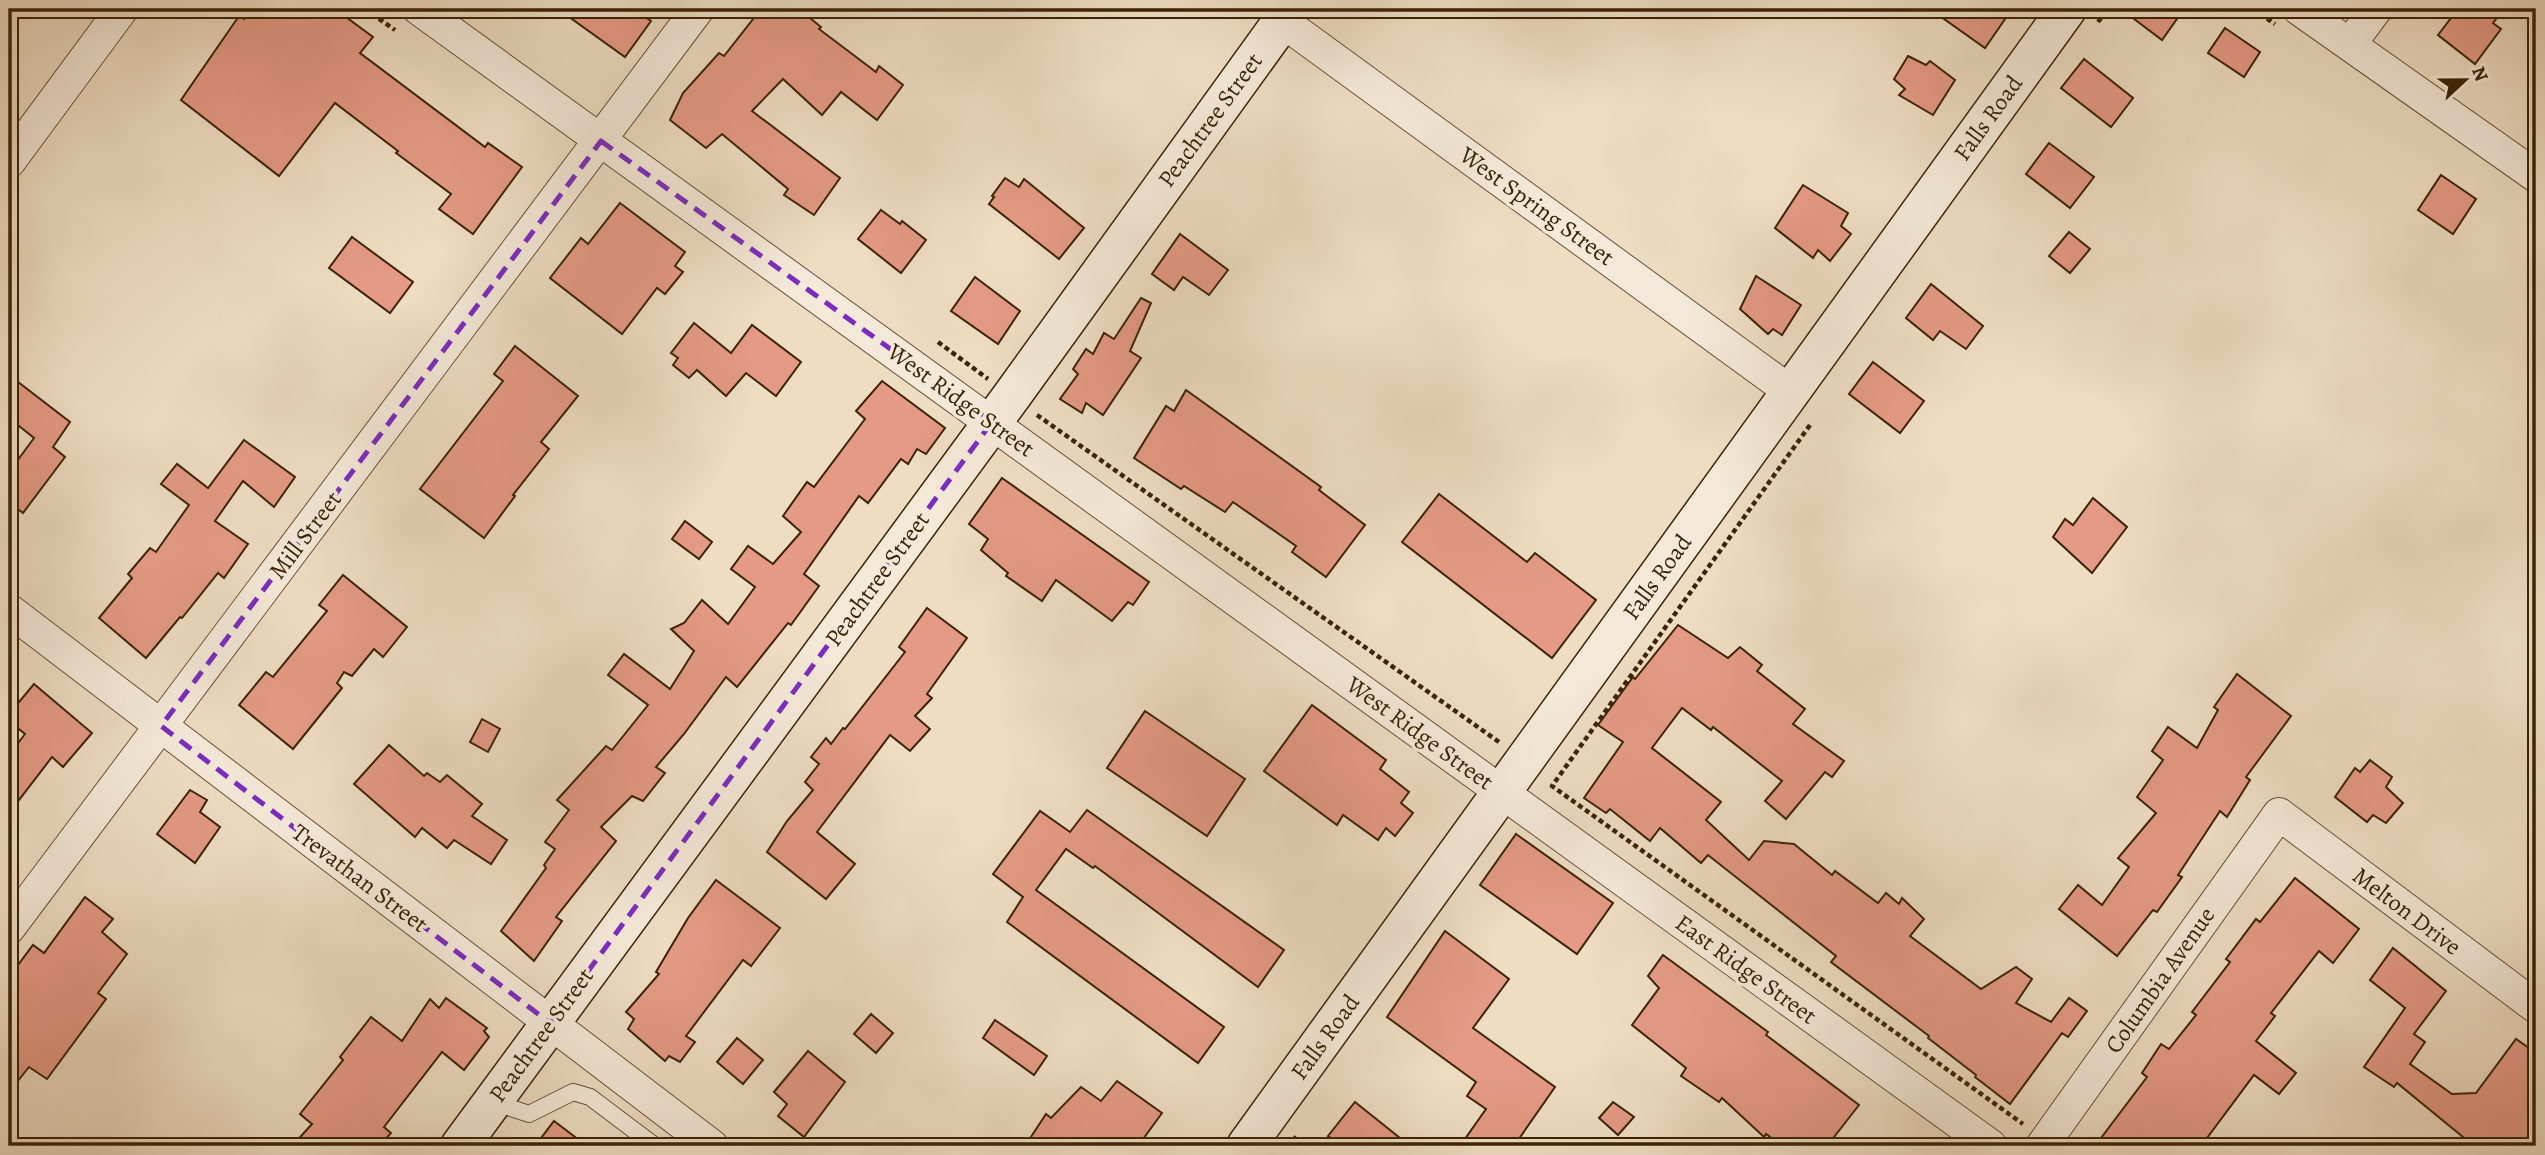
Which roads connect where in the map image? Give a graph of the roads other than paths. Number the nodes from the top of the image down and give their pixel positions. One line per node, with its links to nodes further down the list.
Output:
1 (122, 9): 10 (street)
2 (419, 9): 9 (street, West Ridge Street)
3 (698, 9): 9 (street, Mill Street)
4 (2299, 9): 8 (street)
5 (2376, 9): 8 (street)
6 (1287, 15): 12 (main road, Peachtree Street); 13 (street, West Spring Street)
7 (2079, 20): 13 (main road, Falls Road)
8 (2350, 44): 11 (street)
9 (601, 141): 12 (street, West Ridge Street); 15 (street, Mill Street)
10 (9, 162)
11 (2536, 176)
12 (1001, 409): 16 (street, West Ridge Street); 20 (main road, Peachtree Street)
13 (1796, 414): 16 (main road, Falls Road)
14 (9, 610): 15 (street, Trevathan Street)
15 (161, 726): 18 (street, Mill Street); 20 (street, Trevathan Street)
16 (1502, 792): 24 (main road, Falls Road); 28 (street, East Ridge Street)
17 (2278, 814): 19 (street, Melton Drive); 23 (street, Columbia Avenue)
18 (9, 928)
19 (2536, 1007)
20 (550, 1023): 21 (main road, Peachtree Street); 22 (street, Trevathan Street)
21 (493, 1102): 25 (main road, Peachtree Street); 26 (lane)
22 (677, 1120): 26 (lane); 27 (street, Trevathan Street)
23 (2036, 1137)
24 (1264, 1142)
25 (460, 1146)
26 (656, 1146)
27 (712, 1146)
28 (1991, 1146)

